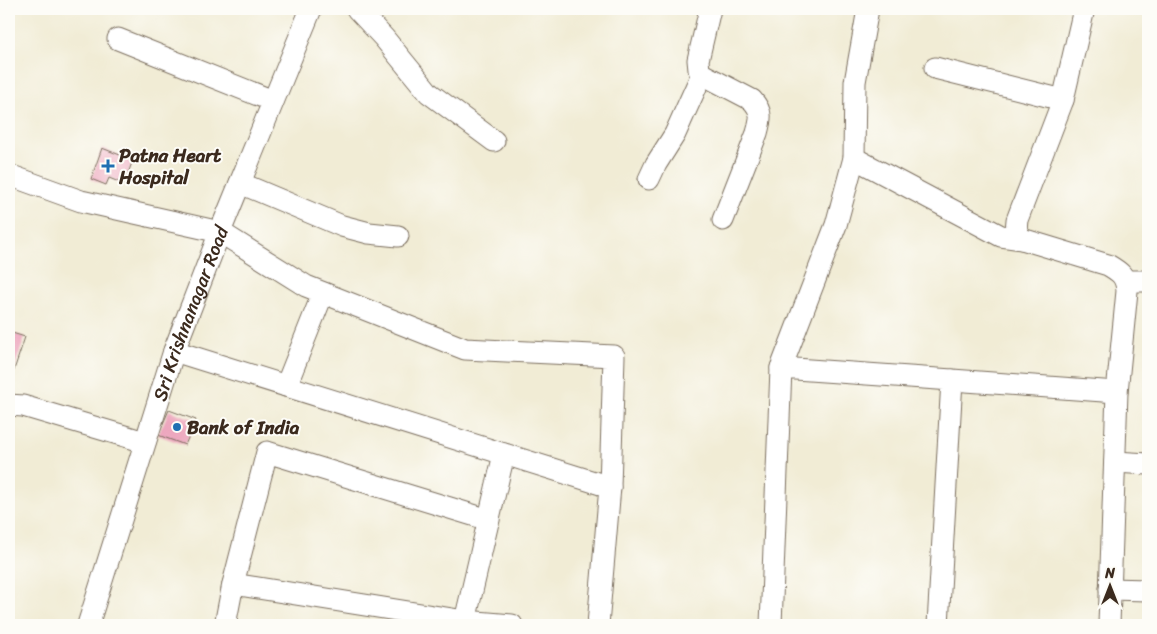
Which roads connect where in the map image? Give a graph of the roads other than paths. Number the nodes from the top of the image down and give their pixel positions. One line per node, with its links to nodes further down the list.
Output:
1 (311, 9): 10 (street, Sri Krishnanagar Road)
2 (356, 9): 11 (street)
3 (710, 9): 8 (street)
4 (868, 9): 12 (street)
5 (1084, 9): 9 (street)
6 (118, 39): 10 (street)
7 (935, 68): 9 (street)
8 (702, 74): 14 (street); 16 (street)
9 (1063, 100): 19 (street)
10 (273, 101): 15 (street, Sri Krishnanagar Road)
11 (494, 141)
12 (854, 158): 19 (street); 24 (street)
13 (9, 176): 17 (street)
14 (650, 179)
15 (240, 183): 17 (street, Sri Krishnanagar Road); 18 (street)
16 (723, 220)
17 (220, 232): 22 (street); 23 (street, Sri Krishnanagar Road)
18 (398, 236)
19 (1022, 239): 20 (street)
20 (1126, 281): 21 (street); 27 (street)
21 (1148, 281)
22 (323, 293): 26 (street); 33 (street)
23 (174, 351): 26 (street); 29 (street, Sri Krishnanagar Road)
24 (781, 368): 25 (street); 43 (street)
25 (952, 380): 27 (street); 44 (street)
26 (286, 386): 30 (street)
27 (1117, 392): 31 (street)
28 (9, 404): 29 (street)
29 (145, 442): 39 (street, Sri Krishnanagar Road)
30 (504, 454): 33 (street); 34 (street)
31 (1115, 462): 32 (street); 36 (street)
32 (1148, 464)
33 (610, 487): 42 (street)
34 (489, 520): 35 (street); 38 (street)
35 (233, 584): 38 (street); 40 (street)
36 (1110, 589): 37 (street); 45 (street)
37 (1148, 590)
38 (465, 622): 41 (street)
39 (88, 625)
40 (225, 625)
41 (512, 625)
42 (598, 625)
43 (771, 625)
44 (938, 625)
45 (1109, 625)

